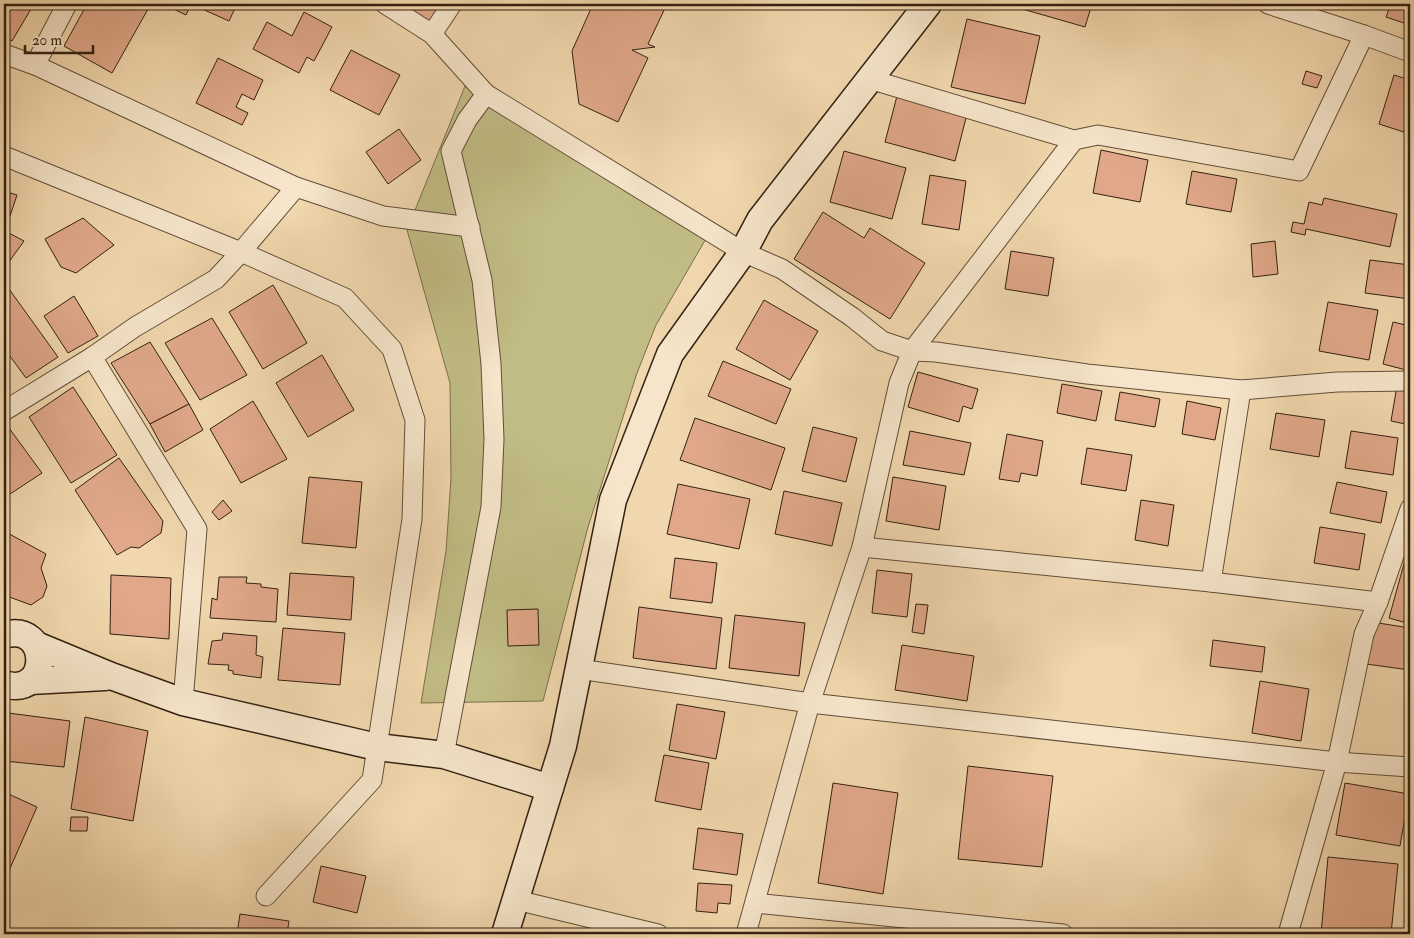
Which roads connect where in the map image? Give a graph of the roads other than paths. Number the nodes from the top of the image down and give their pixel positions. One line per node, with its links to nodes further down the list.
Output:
1 (67, 4): 10 (street)
2 (385, 4): 6 (street)
3 (452, 4): 6 (street)
4 (928, 4): 11 (main road)
5 (1268, 4): 7 (street)
6 (432, 34): 12 (street)
7 (1364, 35): 8 (street); 13 (street)
8 (1410, 52)
9 (4, 54): 10 (street)
10 (35, 65): 15 (street)
11 (870, 80): 13 (street); 18 (main road)
12 (486, 94): 16 (street); 18 (street)
13 (1074, 140): 19 (street)
14 (4, 156): 17 (street)
15 (296, 187): 16 (street); 17 (street)
16 (470, 227): 36 (street)
17 (241, 252): 20 (street); 35 (street)
18 (743, 252): 19 (street); 29 (main road)
19 (912, 351): 22 (street); 25 (street)
20 (92, 357): 23 (street); 33 (street)
21 (1410, 381): 22 (street)
22 (1240, 390): 26 (street)
23 (4, 411)
24 (1410, 508): 27 (street)
25 (862, 546): 26 (street); 34 (street)
26 (1211, 582): 27 (street)
27 (1378, 602): 37 (street)
28 (16, 634): 30 (main road); 31 (main road)
29 (578, 669): 34 (street); 39 (main road)
30 (111, 676): 31 (main road); 33 (main road)
31 (30, 681): 32 (main road)
32 (4, 684)
33 (183, 702): 35 (main road)
34 (810, 703): 37 (street); 42 (street)
35 (378, 747): 36 (main road); 40 (street)
36 (444, 755): 39 (main road)
37 (1337, 762): 38 (street); 48 (street)
38 (1410, 767)
39 (550, 788): 41 (main road)
40 (266, 896)
41 (516, 900): 44 (main road); 45 (street)
42 (755, 903): 43 (street); 46 (street)
43 (923, 927): 47 (street)
44 (505, 934)
45 (658, 934)
46 (746, 934)
47 (1063, 934)
48 (1288, 934)

